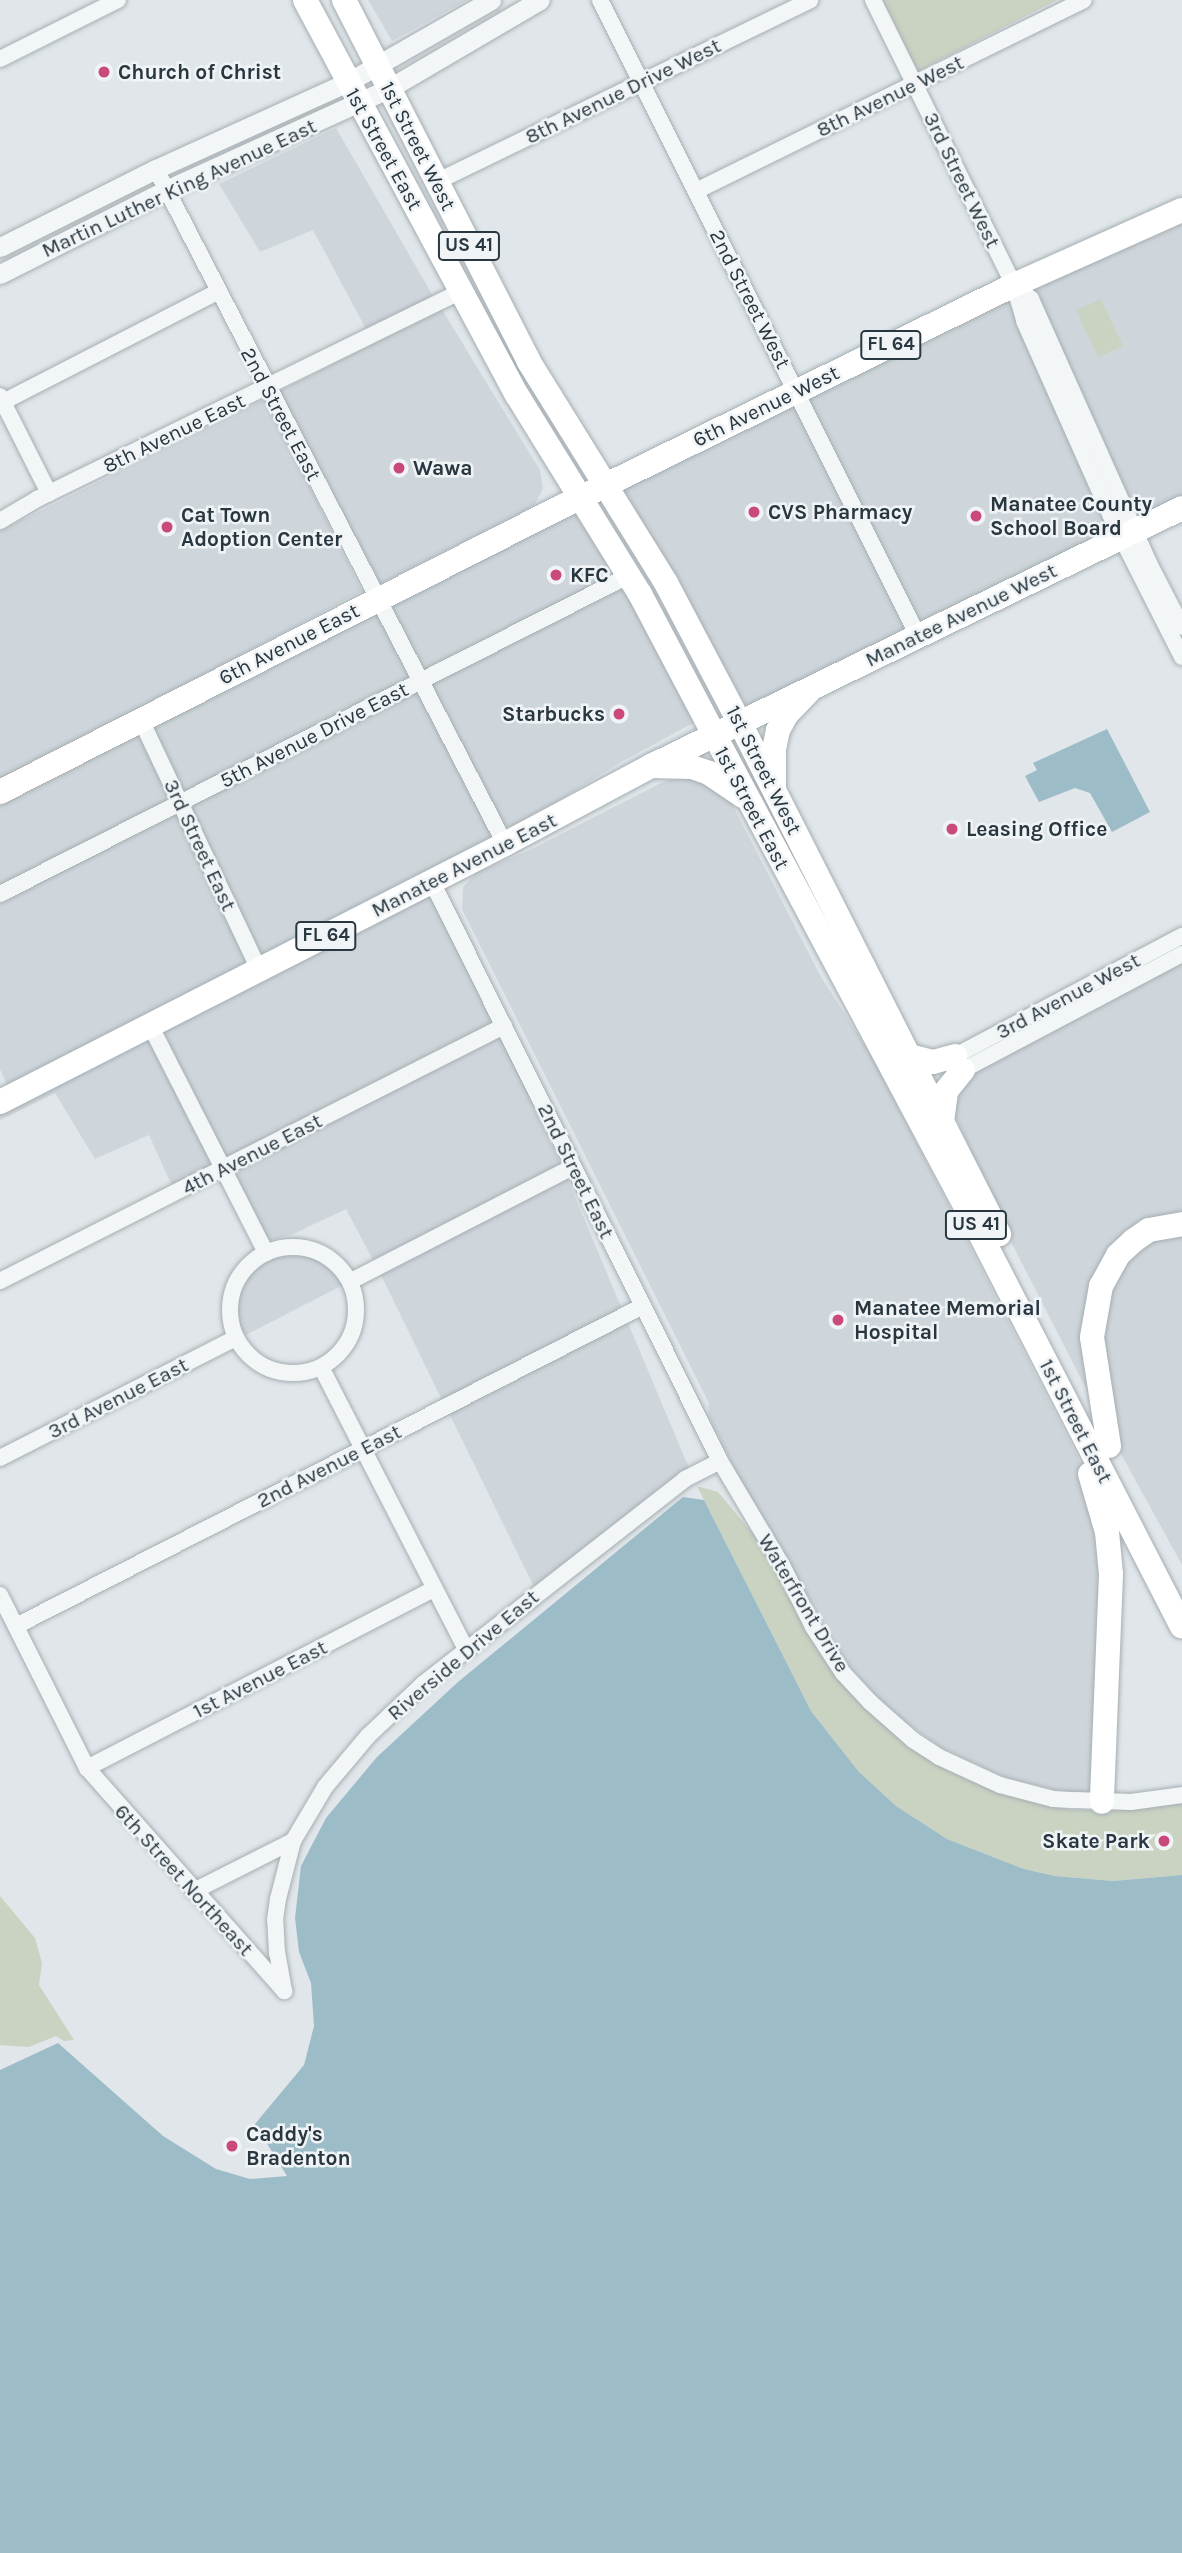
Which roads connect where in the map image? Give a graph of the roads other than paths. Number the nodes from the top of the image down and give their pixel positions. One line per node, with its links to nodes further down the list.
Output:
1 (118, 0): 10 (street)
2 (305, 0): 14 (main road, 1st Street East / US 41)
3 (344, 0): 11 (main road, 1st Street West / US 41)
4 (491, 0): 11 (street)
5 (540, 0): 11 (street)
6 (600, 0): 12 (street, 2nd Street West)
7 (810, 0): 12 (street, 8th Avenue Drive West)
8 (873, 0): 13 (street, 3rd Street West)
9 (1084, 0): 13 (street, 8th Avenue West)
10 (0, 59)
11 (382, 78): 14 (street); 16 (main road, 1st Street West / US 41)
12 (640, 82): 16 (street, 8th Avenue Drive West); 18 (street, 2nd Street West)
13 (915, 84): 18 (street, 8th Avenue West); 22 (street, 3rd Street West)
14 (353, 93): 15 (street, Martin Luther King Avenue East); 17 (street, Martin Luther King Avenue East); 23 (main road, 1st Street East / US 41)
15 (156, 169): 17 (street, 2nd Street East); 20 (street, Martin Luther King Avenue East)
16 (436, 182): 28 (main road, 1st Street West / US 41)
17 (166, 190): 21 (street, Martin Luther King Avenue East); 24 (street, 2nd Street East)
18 (696, 191): 26 (street, 2nd Street West)
19 (1182, 210): 22 (main road, 6th Avenue West / FL 64)
20 (0, 247)
21 (0, 274)
22 (1014, 285): 26 (main road, 6th Avenue West / FL 64); 33 (street, 3rd Street West)
23 (461, 291): 25 (street, 8th Avenue East); 30 (main road, 1st Street East / US 41)
24 (217, 292): 25 (street, 2nd Street East); 27 (street)
25 (267, 387): 29 (street, 8th Avenue East); 35 (street, 2nd Street East)
26 (797, 391): 28 (main road, 6th Avenue West / FL 64); 37 (street, 2nd Street West)
27 (1, 399): 29 (street)
28 (604, 486): 30 (main road, 6th Avenue West / FL 64); 42 (main road, 1st Street West / US 41)
29 (48, 493): 32 (street, 8th Avenue East)
30 (579, 498): 34 (main road, 1st Street East / US 41); 35 (main road, 6th Avenue East / FL 64)
31 (1182, 508): 33 (main road, Manatee Avenue West / FL 64)
32 (0, 521)
33 (1127, 533): 36 (street, 3rd Street West); 37 (main road, Manatee Avenue West / FL 64); 38 (street, 3rd Street West)
34 (628, 576): 39 (street, 5th Avenue Drive East); 43 (main road, 1st Street East / US 41)
35 (377, 599): 39 (street, 2nd Street East); 41 (main road, 6th Avenue East / FL 64)
36 (1182, 627)
37 (918, 636): 40 (main road, Manatee Avenue West / FL 64)
38 (1182, 657)
39 (422, 681): 48 (street, 5th Avenue Drive East); 49 (street, 2nd Street East)
40 (810, 690): 42 (main road, Manatee Avenue West / FL 64); 45 (main road)
41 (141, 720): 46 (main road, 6th Avenue East / FL 64); 48 (street, 3rd Street East)
42 (740, 725): 43 (main road, Manatee Avenue East / FL 64); 45 (main road, 1st Street West / US 41)
43 (715, 736): 44 (main road, Manatee Avenue East / FL 64); 47 (main road, 1st Street East / US 41)
44 (650, 766): 47 (main road); 49 (main road, Manatee Avenue East / FL 64)
45 (774, 790): 58 (main road, 1st Street West / US 41)
46 (0, 792)
47 (747, 798): 71 (main road, 1st Street East / US 41)
48 (181, 802): 51 (street, 5th Avenue Drive East); 54 (street, 3rd Street East)
49 (505, 844): 50 (main road, Manatee Avenue East / FL 64)
50 (432, 882): 54 (main road, Manatee Avenue East / FL 64); 57 (street, 2nd Street East)
51 (0, 894)
52 (1182, 936): 55 (street, 3rd Avenue West)
53 (1182, 954): 55 (street, 3rd Avenue West)
54 (259, 970): 56 (main road, Manatee Avenue East / FL 64)
55 (1131, 972): 59 (street, 3rd Avenue West)
56 (150, 1025): 60 (main road, Manatee Avenue East / FL 64); 63 (street)
57 (504, 1026): 62 (street, 2nd Street East); 63 (street, 4th Avenue East)
58 (909, 1056): 59 (main road); 61 (main road, 1st Street West / US 41)
59 (959, 1063): 61 (main road)
60 (2, 1095)
61 (942, 1121): 72 (main road, 1st Street West / US 41)
62 (573, 1167): 67 (street); 68 (street, 2nd Street East)
63 (223, 1168): 65 (street); 66 (street, 4th Avenue East)
64 (1182, 1224): 72 (main road)
65 (266, 1253): 67 (street); 69 (street)
66 (0, 1281)
67 (351, 1281): 70 (street)
68 (643, 1306): 73 (street, 2nd Avenue East); 75 (street, 2nd Street East)
69 (236, 1338): 70 (street); 74 (street, 3rd Avenue East)
70 (321, 1367): 73 (street)
71 (1066, 1400): 80 (main road, 1st Street East / US 41); 84 (main road)
72 (1109, 1446): 77 (main road, 1st Street West / US 41)
73 (363, 1448): 76 (street); 79 (street, 2nd Avenue East)
74 (0, 1458)
75 (720, 1461): 81 (street, Riverside Drive East); 84 (street, Waterfront Drive)
76 (434, 1589): 81 (street); 82 (street, 1st Avenue East)
77 (1182, 1589)
78 (0, 1595): 79 (street, 6th Street Northeast)
79 (16, 1626): 82 (street, 6th Street Northeast)
80 (1182, 1626)
81 (466, 1649): 85 (street, Riverside Drive East)
82 (86, 1768): 86 (street, 6th Street Northeast)
83 (1182, 1796): 84 (street, Waterfront Drive)
84 (1102, 1802)
85 (293, 1841): 86 (street); 86 (street, 6th Street Northeast)
86 (194, 1891)

